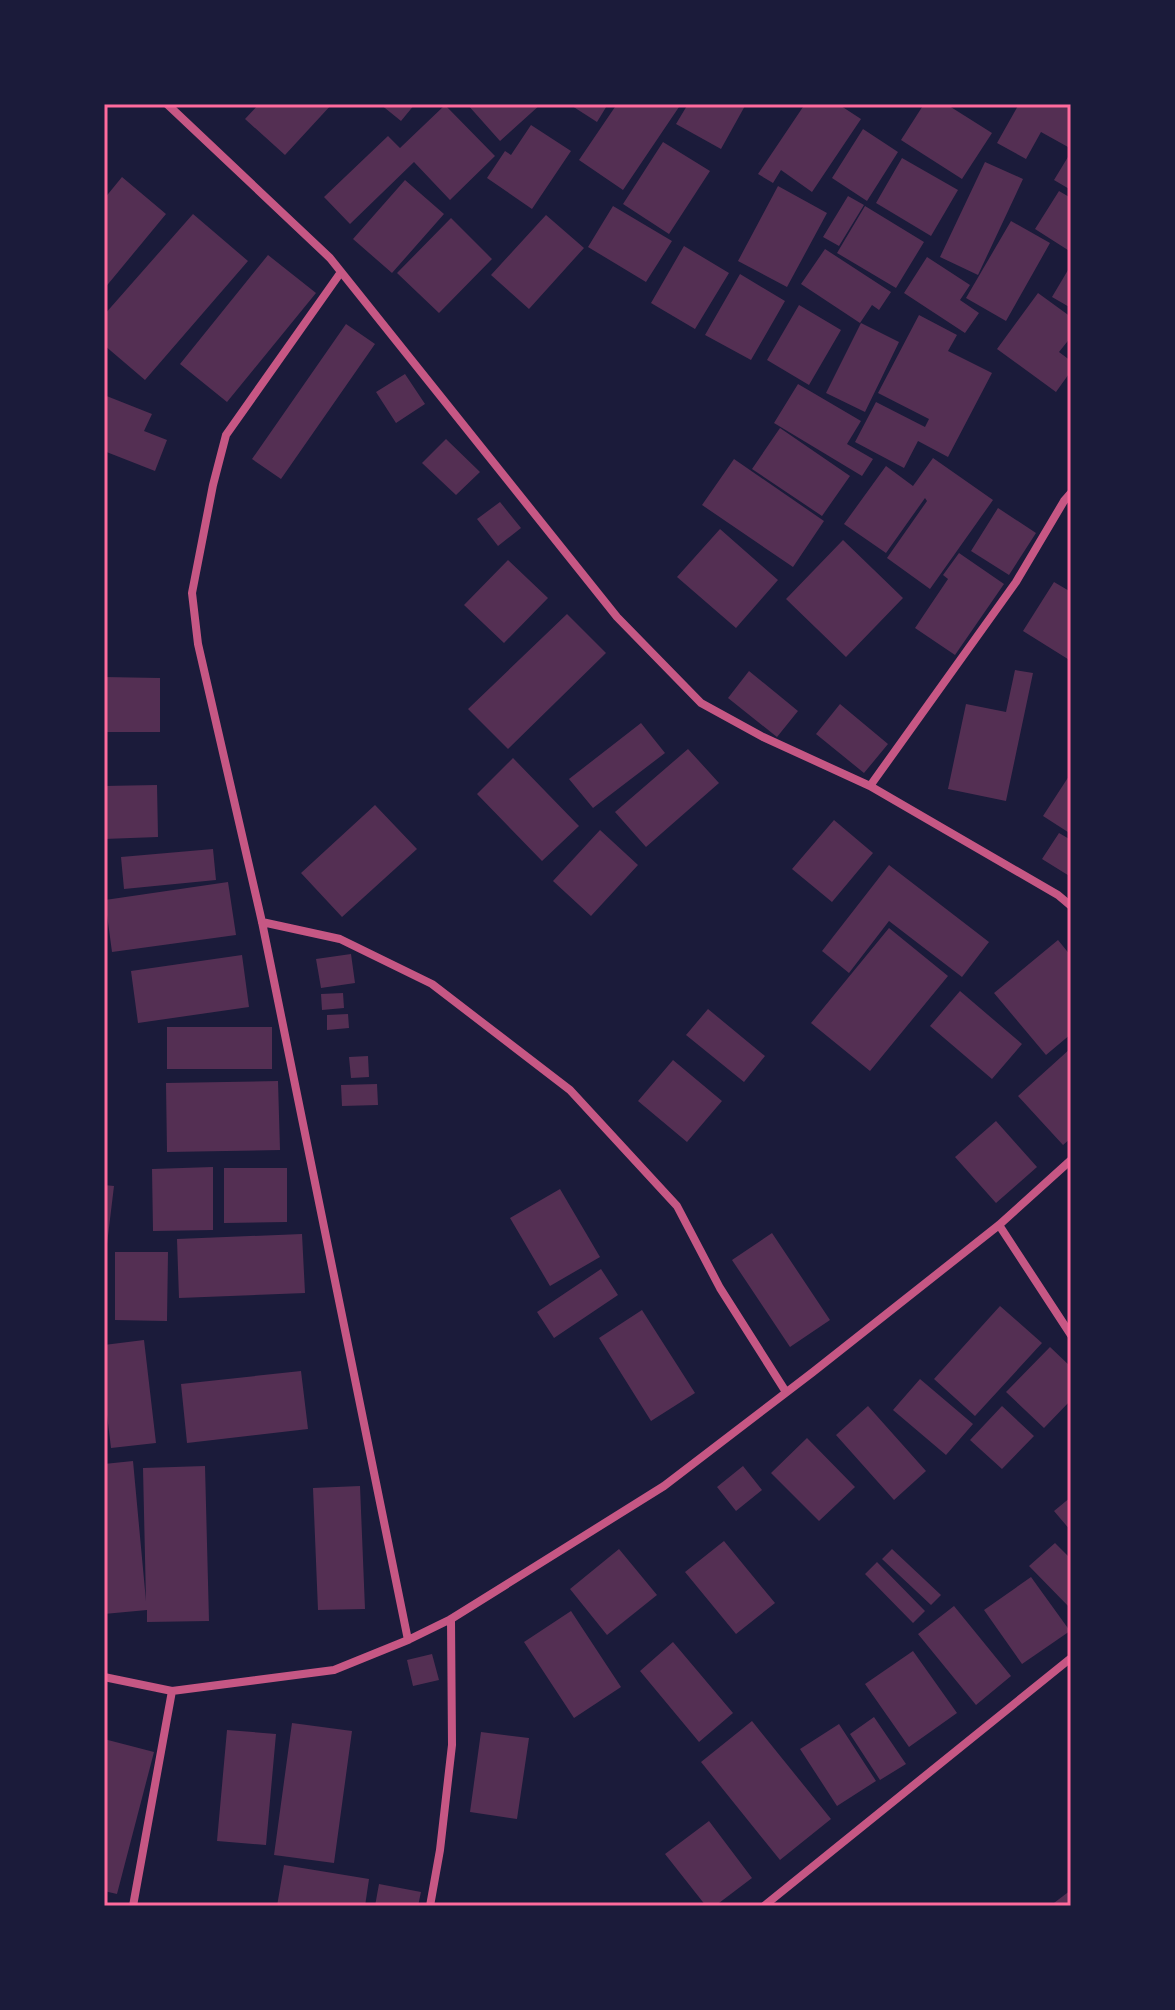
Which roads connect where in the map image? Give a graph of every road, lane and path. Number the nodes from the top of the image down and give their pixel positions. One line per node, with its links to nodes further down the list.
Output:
1 (167, 104): 2 (street)
2 (341, 272): 4 (street); 6 (street)
3 (1071, 493): 4 (street)
4 (870, 786): 5 (street)
5 (1071, 906)
6 (262, 922): 10 (street); 12 (street)
7 (1071, 1160): 8 (street)
8 (999, 1225): 9 (street); 10 (street)
9 (1071, 1335)
10 (786, 1392): 11 (street)
11 (451, 1619): 12 (street); 17 (street)
12 (408, 1640): 15 (street)
13 (1071, 1658): 18 (street)
14 (104, 1677): 15 (street)
15 (172, 1691): 16 (street)
16 (133, 1906)
17 (430, 1906)
18 (764, 1906)

